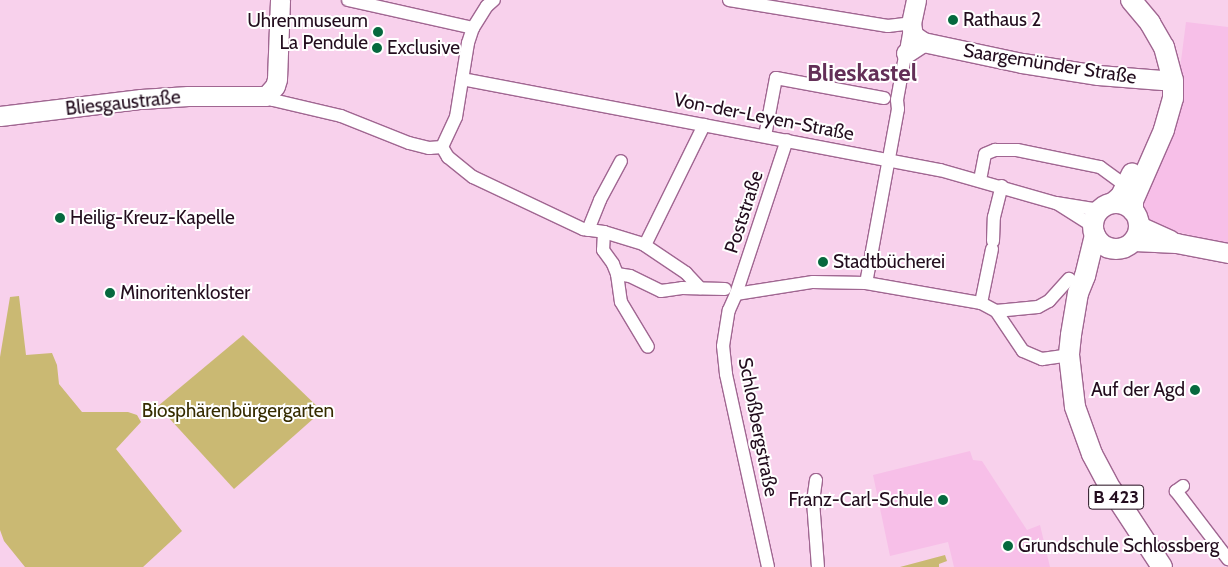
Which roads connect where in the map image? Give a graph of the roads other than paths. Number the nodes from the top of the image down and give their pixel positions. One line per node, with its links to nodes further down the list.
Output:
1 (280, 0): 11 (main road)
2 (348, 0): 8 (street)
3 (494, 0): 8 (street)
4 (729, 0): 7 (street)
5 (916, 0): 7 (main road)
6 (1130, 0): 12 (main road, B 423)
7 (911, 23): 9 (main road); 10 (street)
8 (473, 28): 13 (street)
9 (923, 42): 10 (main road); 12 (main road, Saargemünder Straße)
10 (906, 53): 22 (street)
11 (277, 64): 14 (main road); 15 (main road)
12 (1168, 74): 26 (main road, Saargemünder Straße / B 423); 28 (main road, B 423)
13 (462, 79): 18 (street, Von-der-Leyen-Straße); 21 (street)
14 (266, 96): 15 (main road, Bliesgaustraße); 21 (street, Bliesgaustraße)
15 (247, 98): 17 (main road, Bliesgaustraße)
16 (884, 98): 19 (street)
17 (0, 116)
18 (703, 128): 19 (street, Von-der-Leyen-Straße); 31 (street)
19 (765, 136): 20 (street, Von-der-Leyen-Straße)
20 (787, 140): 22 (street, Von-der-Leyen-Straße); 38 (street, Poststraße)
21 (442, 147): 29 (street)
22 (888, 160): 24 (street, Von-der-Leyen-Straße); 36 (street)
23 (621, 161): 29 (street)
24 (980, 180): 25 (street, Von-der-Leyen-Straße); 26 (street)
25 (1002, 186): 27 (street, Von-der-Leyen-Straße); 39 (street)
26 (1126, 186): 27 (main road, Saargemünder Straße / B 423)
27 (1100, 219): 28 (main road); 32 (main road); 35 (main road, Saargemünder Straße / B 423)
28 (1135, 226): 32 (main road, B 423); 33 (main road)
29 (588, 230): 30 (street)
30 (604, 232): 31 (street); 34 (street)
31 (645, 245): 37 (street)
32 (1110, 249): 35 (main road, Saargemünder Straße / B 423)
33 (1228, 253)
34 (617, 274): 37 (street); 41 (street)
35 (1077, 278): 40 (street); 42 (main road, Saargemünder Straße / B 423)
36 (866, 283): 38 (street); 39 (street)
37 (700, 288): 38 (street)
38 (730, 292): 46 (street, Schloßbergstraße)
39 (981, 303): 40 (street)
40 (996, 311): 42 (street)
41 (648, 347)
42 (1069, 355): 48 (main road, Saargemünder Straße / B 423)
43 (816, 480): 47 (street)
44 (1183, 486): 45 (street)
45 (1228, 559)
46 (768, 567)
47 (818, 567)
48 (1162, 567)

